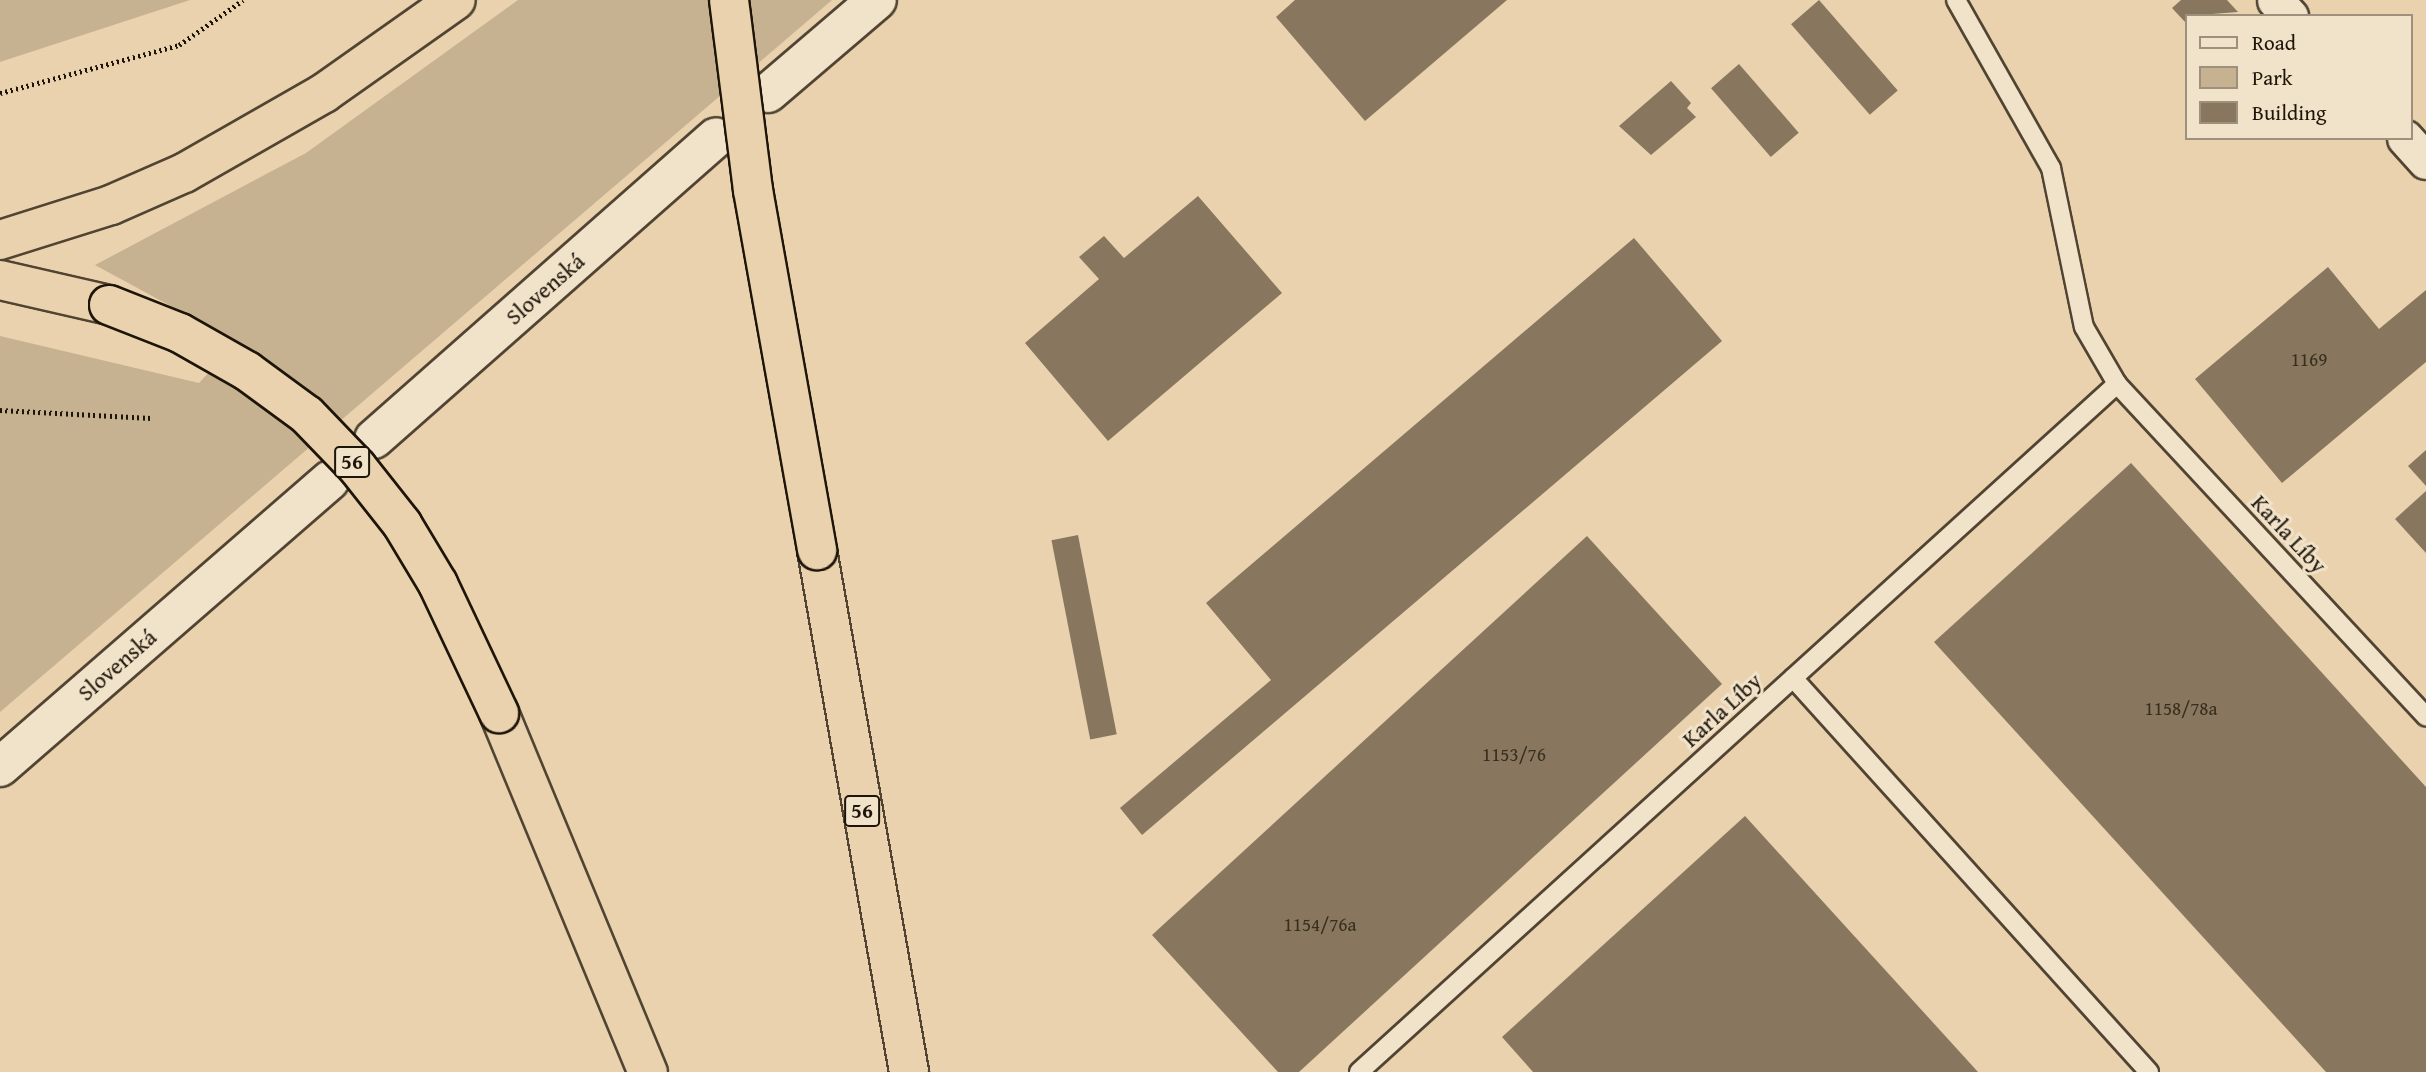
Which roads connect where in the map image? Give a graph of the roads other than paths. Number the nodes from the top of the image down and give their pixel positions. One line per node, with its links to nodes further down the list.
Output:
1 (456, 0): 11 (highway)
2 (729, 0): 20 (highway, 56, bridge)
3 (877, 0): 7 (street)
4 (1956, 0): 13 (lane, Karla Líby)
5 (2276, 0): 6 (street)
6 (2288, 14)
7 (768, 93)
8 (716, 138): 14 (street, Slovenská)
9 (2407, 140): 10 (street)
10 (2426, 160)
11 (0, 240)
12 (0, 280): 19 (highway, 56, bridge)
13 (2117, 384): 16 (lane, Karla Líby); 17 (lane, Karla Líby)
14 (374, 439)
15 (330, 480): 18 (street, Slovenská)
16 (1793, 678): 21 (lane, Karla Líby); 22 (lane)
17 (2426, 717)
18 (0, 768)
19 (648, 1072)
20 (909, 1072)
21 (1359, 1072)
22 (2149, 1072)

